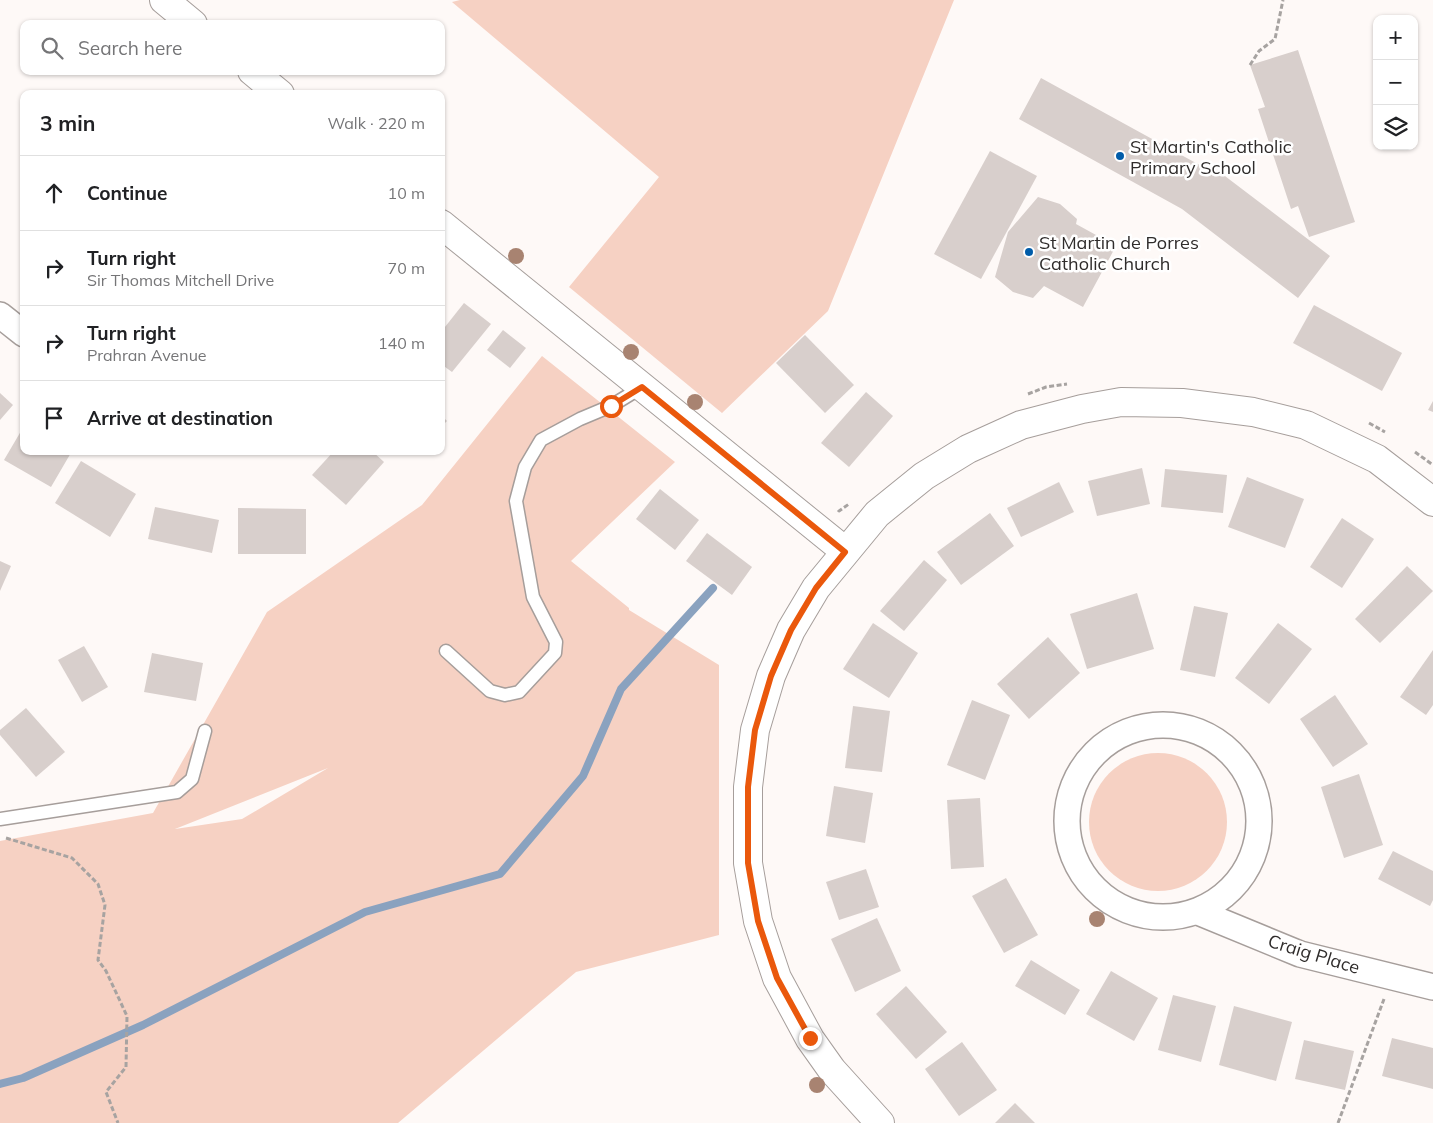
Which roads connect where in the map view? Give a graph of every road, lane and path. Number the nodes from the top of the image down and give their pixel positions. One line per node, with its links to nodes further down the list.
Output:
1 (164, 0): 3 (street)
2 (1283, 0): 4 (path)
3 (188, 20)
4 (1250, 65)
5 (257, 75): 6 (street)
6 (275, 90)
7 (445, 227): 10 (street)
8 (0, 315): 9 (street)
9 (20, 331)
10 (642, 387): 12 (street); 13 (lane)
11 (1433, 502): 12 (street)
12 (845, 552): 21 (street)
13 (446, 651)
14 (205, 731): 15 (lane)
15 (0, 819)
16 (0, 835): 20 (path)
17 (1198, 912): 17 (street); 18 (street, Craig Place)
18 (1392, 976): 19 (street, Craig Place); 22 (path)
19 (1433, 987)
20 (118, 1123)
21 (880, 1123)
22 (1338, 1123)

